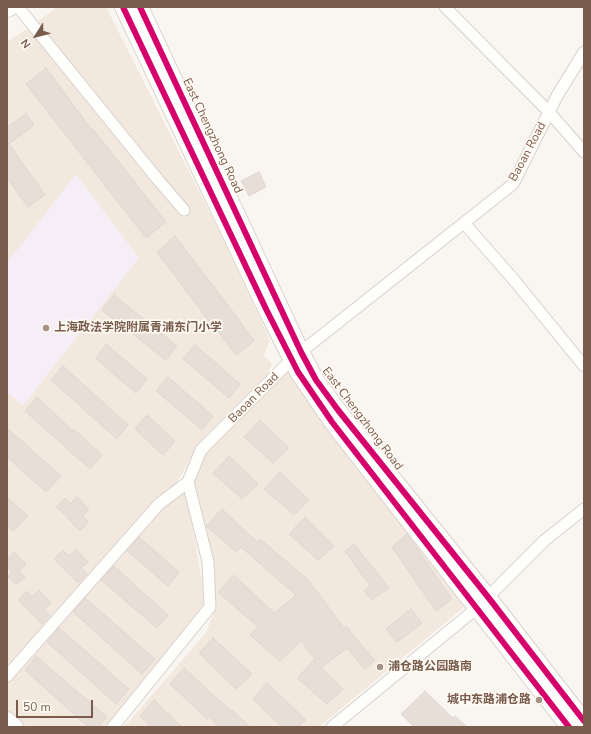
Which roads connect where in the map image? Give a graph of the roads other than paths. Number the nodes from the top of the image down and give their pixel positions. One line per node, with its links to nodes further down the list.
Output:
1 (11, 7): 6 (main road)
2 (18, 7): 10 (street)
3 (123, 7): 12 (main road, East Chengzhong Road)
4 (140, 7): 12 (main road, East Chengzhong Road)
5 (445, 7): 8 (street)
6 (7, 9)
7 (584, 52): 8 (street, Baoan Road)
8 (549, 112): 9 (street); 11 (street, Baoan Road)
9 (584, 152)
10 (184, 210)
11 (464, 222): 12 (street, Baoan Road); 13 (street)
12 (296, 356): 14 (street, Baoan Road); 16 (main road, East Chengzhong Road)
13 (584, 366)
14 (188, 482): 17 (street); 22 (street)
15 (584, 509): 16 (street)
16 (482, 603): 19 (main road, East Chengzhong Road); 20 (main road, East Chengzhong Road); 23 (street)
17 (7, 676)
18 (7, 720): 21 (main road)
19 (584, 721)
20 (564, 725)
21 (15, 727)
22 (113, 727)
23 (332, 727)

